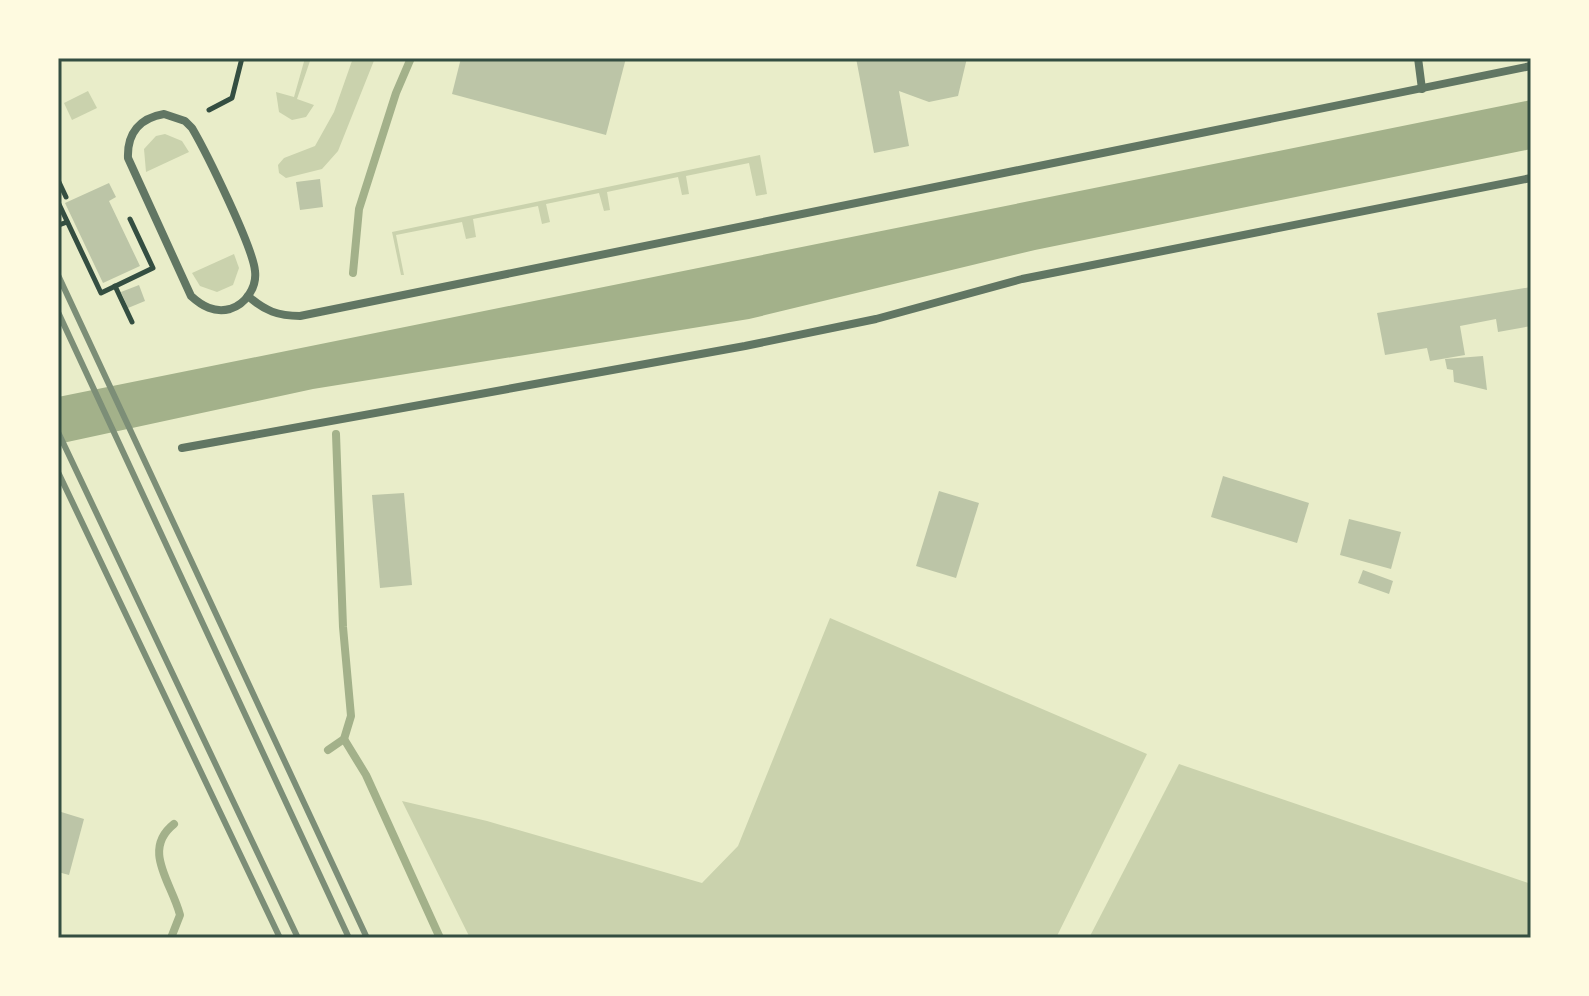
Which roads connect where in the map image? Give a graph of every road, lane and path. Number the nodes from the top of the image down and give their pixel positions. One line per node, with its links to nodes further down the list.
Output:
1 (242, 58): 5 (path)
2 (1418, 58): 4 (street)
3 (1531, 66): 4 (street)
4 (1422, 89): 14 (street)
5 (209, 110)
6 (1531, 178): 16 (street)
7 (58, 180): 8 (path)
8 (66, 197)
9 (58, 202): 11 (path)
10 (130, 219): 13 (path)
11 (67, 222): 12 (path); 13 (path)
12 (58, 223)
13 (115, 286): 15 (path)
14 (248, 296): 14 (street)
15 (132, 322)
16 (182, 448)

